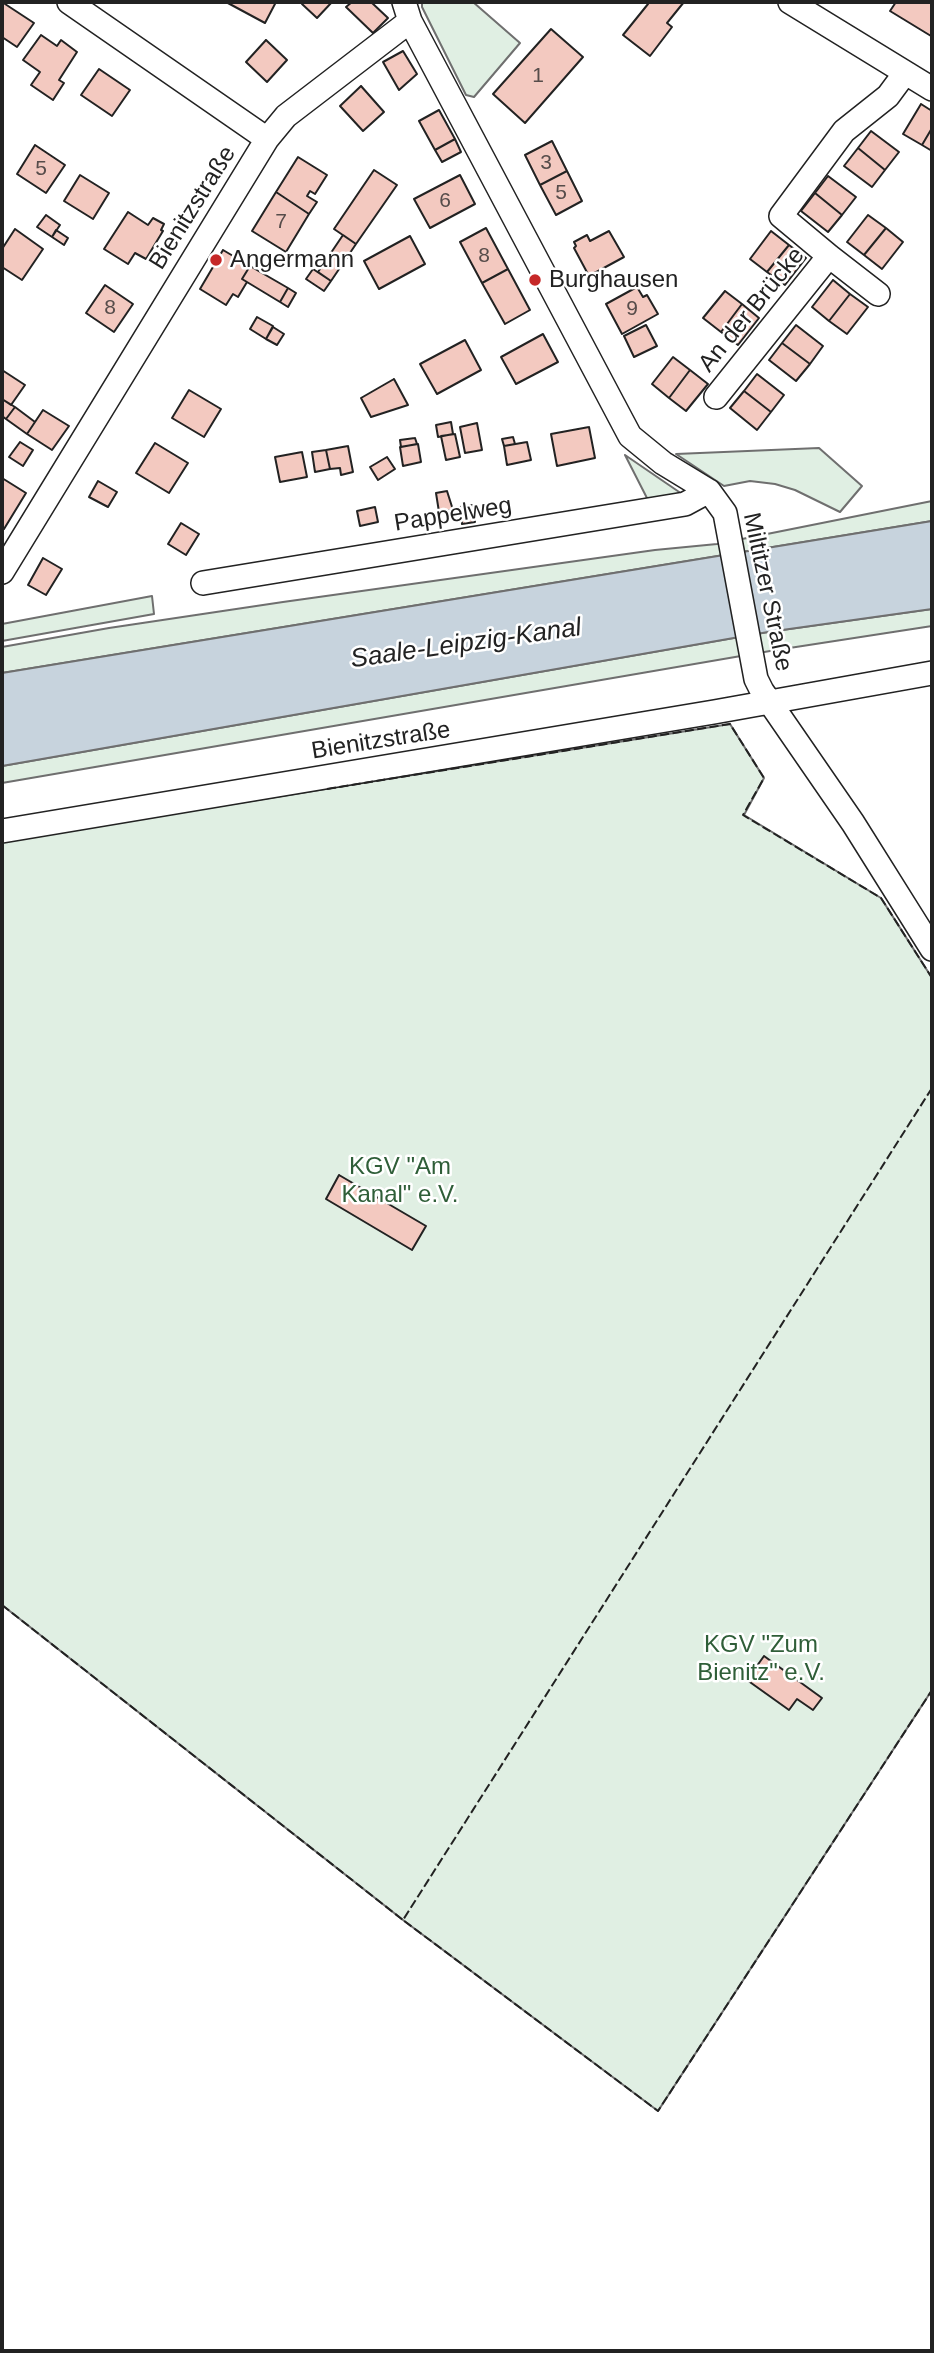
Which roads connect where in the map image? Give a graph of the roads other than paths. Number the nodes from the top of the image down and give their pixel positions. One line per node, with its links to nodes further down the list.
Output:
1 (69, 2): 6 (street)
2 (790, 2): 4 (street)
3 (407, 11): 6 (street, Bienitzstraße); 10 (street, Miltitzer Straße)
4 (905, 73): 5 (street); 7 (street, An der Brücke)
5 (932, 89)
6 (267, 139): 11 (street, Bienitzstraße)
7 (828, 256): 8 (street, An der Brücke); 9 (street, An der Brücke)
8 (877, 294)
9 (716, 397)
10 (709, 491): 12 (street, Pappelweg); 14 (street, Miltitzer Straße)
11 (2, 572)
12 (203, 583)
13 (932, 673): 14 (street, Bienitzstraße)
14 (769, 702): 15 (street, Bienitzstraße); 16 (street, Miltitzer Straße)
15 (2, 831)
16 (932, 949)

